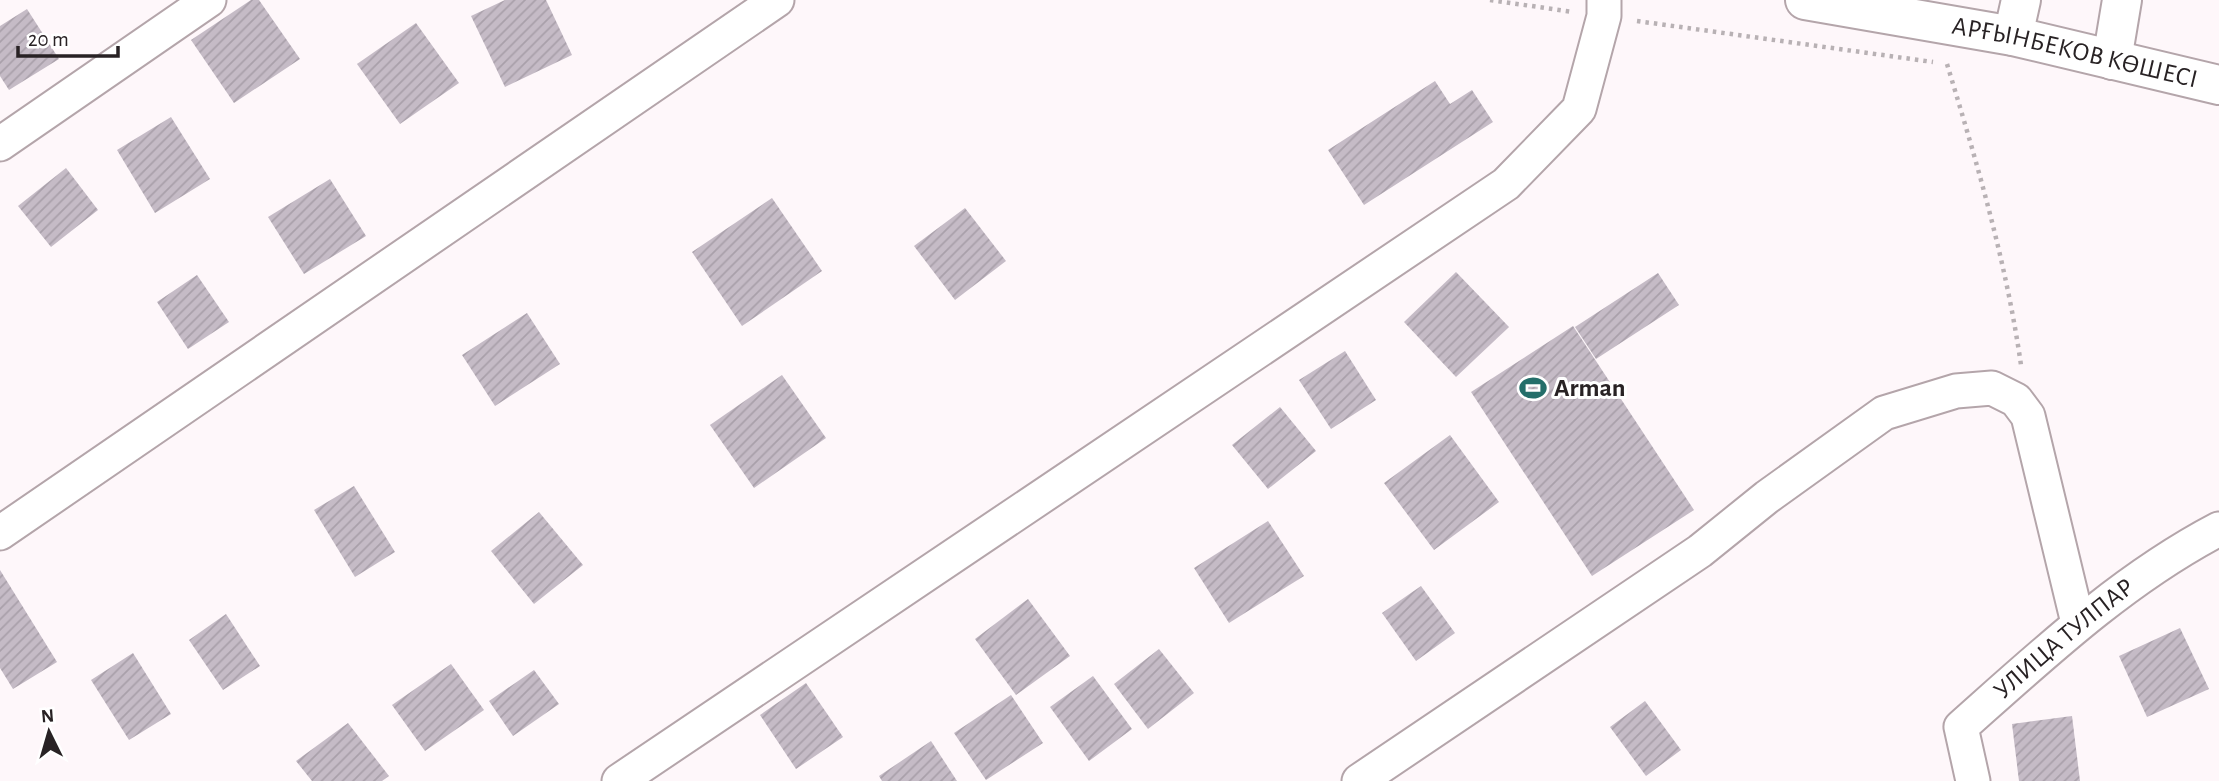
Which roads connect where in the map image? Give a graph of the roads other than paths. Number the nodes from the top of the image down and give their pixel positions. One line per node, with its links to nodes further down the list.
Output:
1 (209, 0): 9 (street)
2 (777, 0): 11 (street)
3 (1805, 0): 6 (main road, АРҒЫНБЕКОВ КӨШЕСІ)
4 (2122, 0): 7 (main road)
5 (1604, 8): 13 (street)
6 (2017, 18): 7 (main road, АРҒЫНБЕКОВ КӨШЕСІ)
7 (2112, 60): 8 (main road, АРҒЫНБЕКОВ КӨШЕСІ)
8 (2219, 85)
9 (0, 145)
10 (2219, 529): 12 (street, УЛИЦА ТУЛПАР)
11 (0, 533)
12 (2078, 623): 14 (street); 15 (street, УЛИЦА ТУЛПАР)
13 (619, 781)
14 (1359, 781)
15 (1973, 781)

